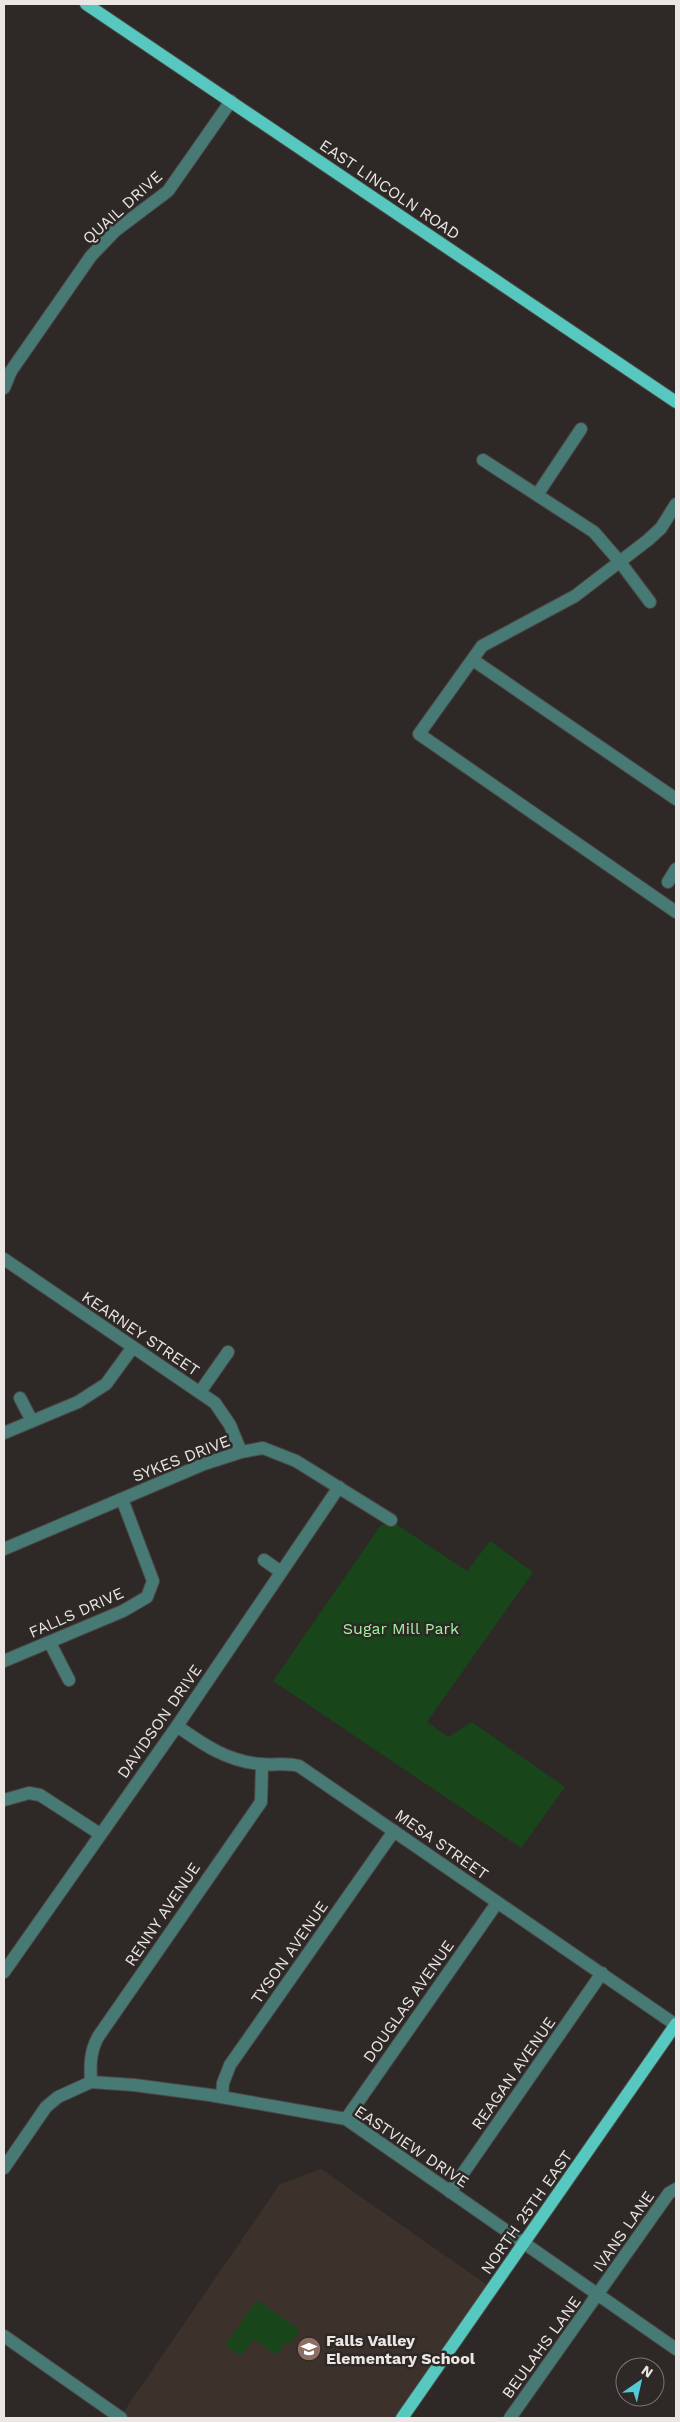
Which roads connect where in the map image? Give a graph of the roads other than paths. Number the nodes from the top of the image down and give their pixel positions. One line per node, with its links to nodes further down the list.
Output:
1 (86, 4): 2 (main road, EAST LINCOLN ROAD)
2 (231, 100): 3 (street, QUAIL DRIVE); 4 (main road, EAST LINCOLN ROAD)
3 (4, 388)
4 (676, 402)
5 (581, 429): 7 (street)
6 (483, 460): 7 (street)
7 (537, 495): 9 (street)
8 (676, 504): 9 (street)
9 (620, 562): 10 (street); 11 (street)
10 (650, 602)
11 (472, 660): 12 (street); 15 (street)
12 (676, 799)
13 (676, 869): 14 (street)
14 (668, 882)
15 (676, 912)
16 (4, 1259): 17 (street, KEARNEY STREET)
17 (133, 1347): 19 (street, KEARNEY STREET); 21 (street)
18 (228, 1352): 19 (street)
19 (200, 1392): 23 (street, KEARNEY STREET)
20 (20, 1398): 21 (street)
21 (32, 1422): 22 (street)
22 (4, 1433)
23 (242, 1452): 24 (street, SYKES DRIVE); 25 (street, SYKES DRIVE)
24 (338, 1487): 26 (street, SYKES DRIVE); 29 (street, DAVIDSON DRIVE)
25 (122, 1499): 27 (street, SYKES DRIVE); 30 (street, FALLS DRIVE)
26 (391, 1520)
27 (4, 1549)
28 (264, 1560): 29 (street)
29 (281, 1572): 33 (street, DAVIDSON DRIVE)
30 (50, 1643): 31 (street, FALLS DRIVE); 32 (street)
31 (4, 1661)
32 (69, 1680)
33 (177, 1726): 34 (street, MESA STREET); 37 (street, DAVIDSON DRIVE)
34 (262, 1765): 36 (street, MESA STREET); 42 (street, RENNY AVENUE)
35 (4, 1800): 37 (street)
36 (394, 1830): 38 (street, MESA STREET); 43 (street, TYSON AVENUE)
37 (100, 1834): 39 (street, DAVIDSON DRIVE)
38 (497, 1902): 40 (street, MESA STREET); 44 (street, DOUGLAS AVENUE)
39 (4, 1972)
40 (602, 1973): 41 (street, MESA STREET); 47 (street, REAGAN AVENUE)
41 (676, 2025): 48 (main road, NORTH 25TH EAST)
42 (91, 2082): 43 (street, EASTVIEW DRIVE); 45 (street, EASTVIEW DRIVE)
43 (222, 2097): 44 (street, EASTVIEW DRIVE)
44 (346, 2119): 47 (street, EASTVIEW DRIVE)
45 (4, 2168)
46 (676, 2189): 49 (street, IVANS LANE)
47 (450, 2192): 48 (street, EASTVIEW DRIVE)
48 (526, 2242): 49 (street, EASTVIEW DRIVE); 53 (main road, NORTH 25TH EAST)
49 (598, 2295): 51 (street, EASTVIEW DRIVE); 54 (street, BEULAHS LANE)
50 (4, 2336): 52 (street)
51 (676, 2349)
52 (121, 2418)
53 (402, 2418)
54 (510, 2418)

